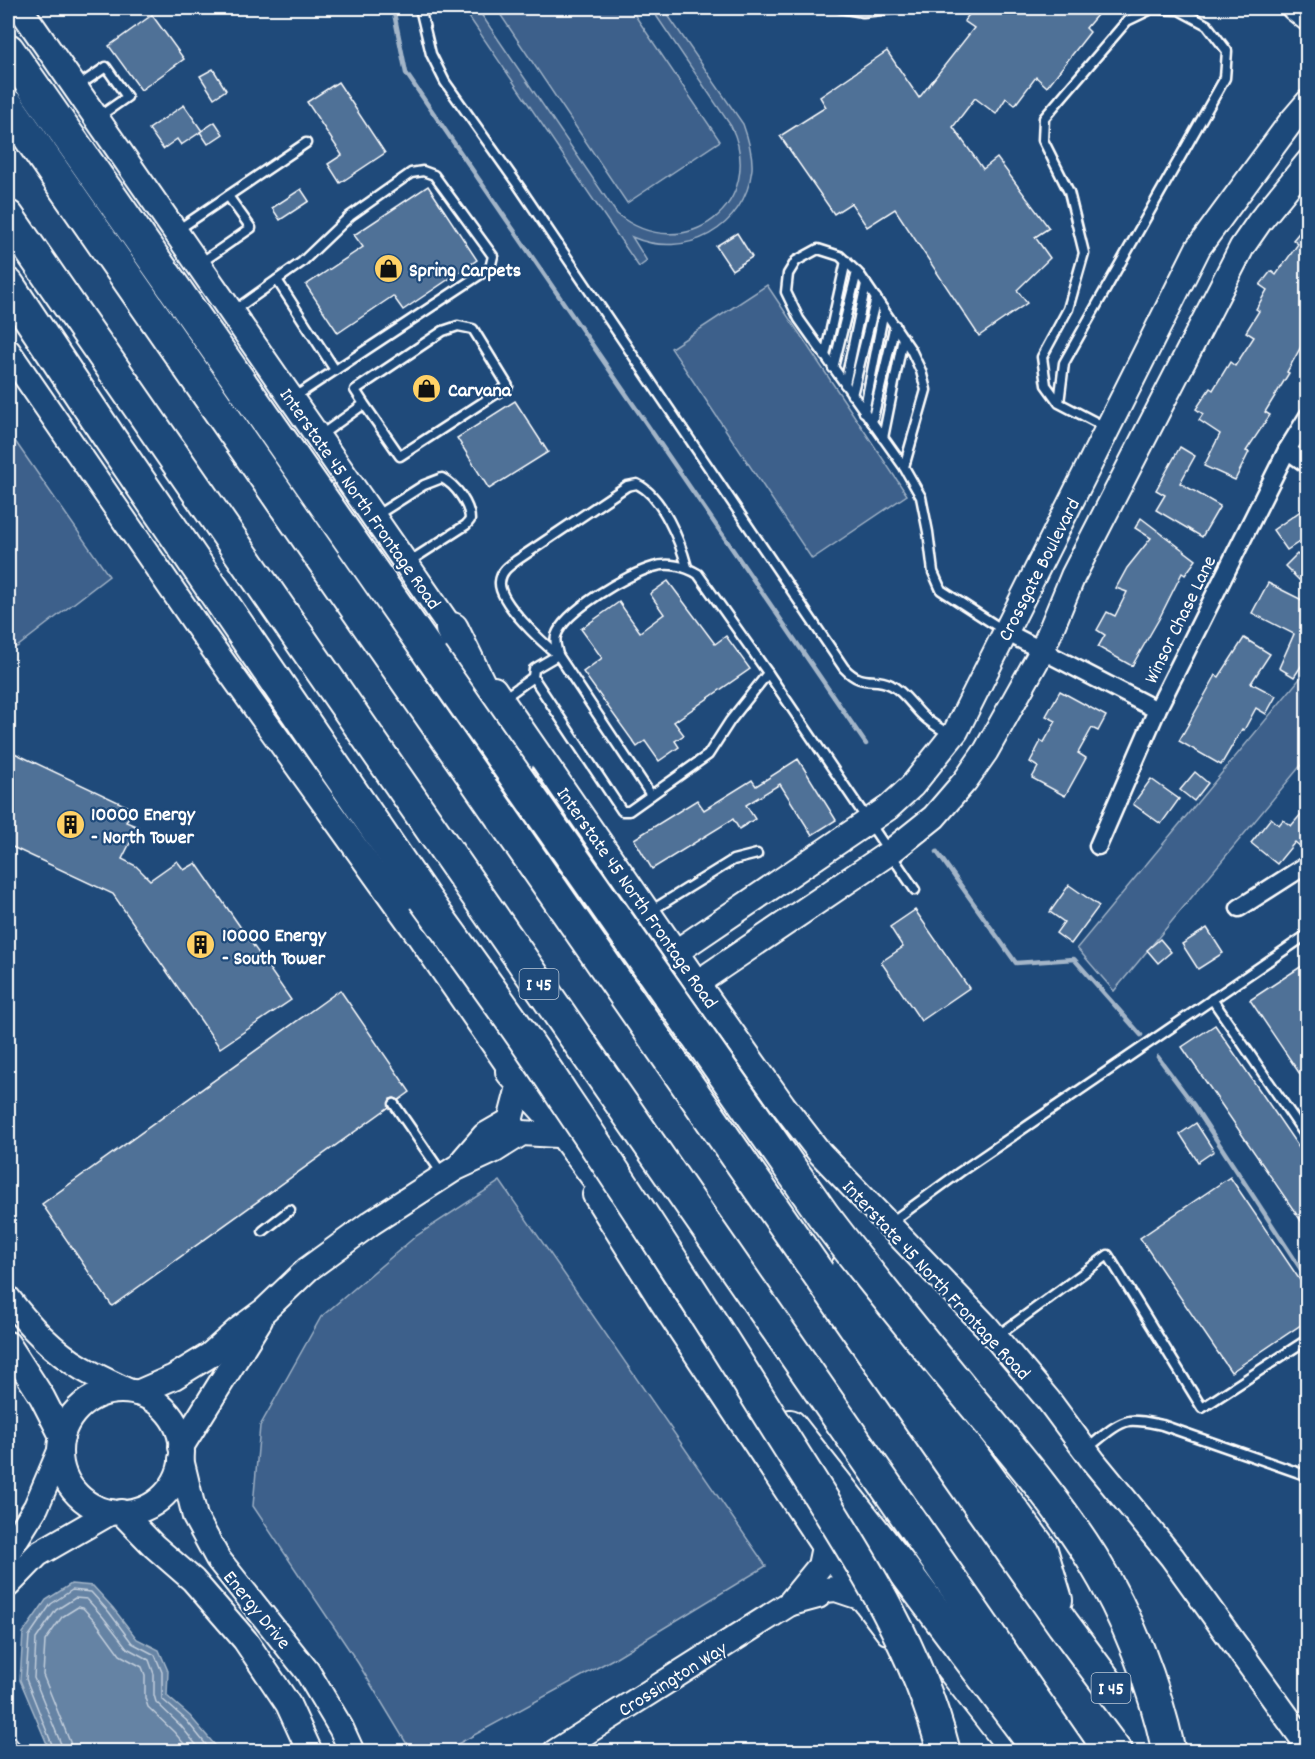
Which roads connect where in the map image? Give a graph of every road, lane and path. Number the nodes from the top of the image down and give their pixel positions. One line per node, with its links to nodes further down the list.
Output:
1 (20, 8): 8 (street, Interstate 45 North Frontage Road)
2 (420, 8): 60 (lane)
3 (840, 8): 4 (lane)
4 (901, 8)
5 (1294, 8): 6 (street)
6 (1308, 19)
7 (8, 51): 108 (highway, bridge)
8 (75, 87): 11 (street, Interstate 45 North Frontage Road); 11 (lane)
9 (1308, 102): 16 (street, Crossgate Boulevard)
10 (8, 106): 98 (highway, I 45)
11 (97, 118): 17 (street, Interstate 45 North Frontage Road)
12 (306, 143): 14 (lane)
13 (1308, 162): 18 (street, Crossgate Boulevard)
14 (228, 196): 17 (lane); 20 (lane)
15 (8, 217): 106 (highway, I 45)
16 (1212, 230): 18 (street); 42 (street, Crossgate Boulevard)
17 (176, 232): 20 (street, Interstate 45 North Frontage Road)
18 (1242, 247): 45 (street, Crossgate Boulevard)
19 (846, 261): 21 (lane); 31 (lane); 31 (lane)
20 (198, 264): 27 (street, Interstate 45 North Frontage Road)
21 (857, 272): 23 (lane); 32 (lane)
22 (277, 280): 27 (lane); 33 (lane); 33 (lane)
23 (866, 284): 25 (lane); 34 (lane)
24 (8, 285): 103 (highway, bridge)
25 (876, 298): 26 (lane); 35 (lane)
26 (884, 310): 28 (lane); 39 (lane)
27 (232, 312): 36 (street, Interstate 45 North Frontage Road)
28 (895, 325): 29 (lane); 41 (lane)
29 (903, 338): 44 (lane); 48 (lane)
30 (8, 351): 74 (street)
31 (825, 356): 32 (lane)
32 (833, 368): 34 (lane)
33 (335, 370): 36 (lane)
34 (845, 384): 35 (lane)
35 (852, 395): 39 (lane)
36 (291, 399): 43 (street, Interstate 45 North Frontage Road)
37 (1059, 403): 37 (lane); 42 (lane)
38 (364, 404): 38 (lane); 43 (lane)
39 (864, 412): 41 (lane)
40 (1308, 416): 46 (street, Winsor Chase Lane)
41 (872, 422): 44 (lane)
42 (1108, 428): 45 (street); 53 (street, Crossgate Boulevard)
43 (318, 436): 49 (street, Interstate 45 North Frontage Road)
44 (883, 438): 48 (lane)
45 (1140, 447): 54 (street, Crossgate Boulevard)
46 (1287, 450): 47 (street); 59 (street, Winsor Chase Lane)
47 (1308, 465)
48 (904, 467): 53 (lane)
49 (374, 517): 50 (street, Interstate 45 North Frontage Road); 50 (lane)
50 (406, 563): 52 (street, Interstate 45 North Frontage Road)
51 (687, 567): 55 (lane); 55 (lane); 56 (lane)
52 (452, 629): 58 (street, Interstate 45 North Frontage Road); 98 (highway)
53 (1006, 632): 54 (street); 60 (street, Crossgate Boulevard)
54 (1042, 651): 59 (street); 64 (street, Crossgate Boulevard)
55 (558, 655): 57 (lane); 61 (lane)
56 (768, 673): 61 (lane); 62 (lane)
57 (533, 677): 58 (lane); 61 (lane)
58 (501, 700): 69 (street, Interstate 45 North Frontage Road)
59 (1157, 710): 63 (street, Winsor Chase Lane)
60 (952, 736): 62 (street, Crossgate Boulevard)
61 (651, 795)
62 (869, 821): 64 (lane); 71 (street, Crossgate Boulevard)
63 (1098, 846)
64 (890, 853): 67 (lane); 72 (street, Crossgate Boulevard)
65 (757, 854): 69 (lane)
66 (1308, 864): 68 (street)
67 (915, 890)
68 (1239, 908)
69 (648, 912): 71 (street, Interstate 45 North Frontage Road)
70 (1308, 934): 73 (lane)
71 (676, 952): 72 (street, Interstate 45 North Frontage Road)
72 (697, 983): 80 (street, Interstate 45 North Frontage Road)
73 (1212, 999): 77 (lane); 80 (lane)
74 (516, 1077): 76 (street); 78 (street); 105 (highway)
75 (394, 1104): 78 (lane)
76 (557, 1135): 78 (street); 93 (street)
77 (1308, 1139)
78 (450, 1172): 83 (street)
79 (290, 1210): 81 (lane)
80 (888, 1225): 84 (street, Interstate 45 North Frontage Road)
81 (263, 1232)
82 (8, 1298): 87 (street)
83 (265, 1310): 87 (street); 90 (street)
84 (996, 1337): 85 (lane); 89 (street, Interstate 45 North Frontage Road)
85 (1308, 1339)
86 (8, 1344): 88 (street)
87 (133, 1392): 88 (street); 90 (street)
88 (61, 1444): 92 (street); 94 (street)
89 (1085, 1450): 91 (lane); 99 (street, Interstate 45 North Frontage Road)
90 (181, 1453): 92 (street); 101 (street, Energy Drive)
91 (1308, 1476)
92 (116, 1512): 95 (street); 100 (street, Energy Drive)
93 (824, 1546): 96 (street); 97 (street, Crossington Way)
94 (8, 1552)
95 (8, 1585)
96 (860, 1597): 97 (street, Crossington Way); 104 (street)
97 (789, 1604): 102 (street, Crossington Way)
98 (1063, 1624): 107 (highway, I 45)
99 (1308, 1746)
100 (310, 1752)
101 (352, 1752)
102 (555, 1752)
103 (944, 1752)
104 (980, 1752)
105 (1040, 1752)
106 (1070, 1752)
107 (1158, 1752)
108 (1168, 1752)

